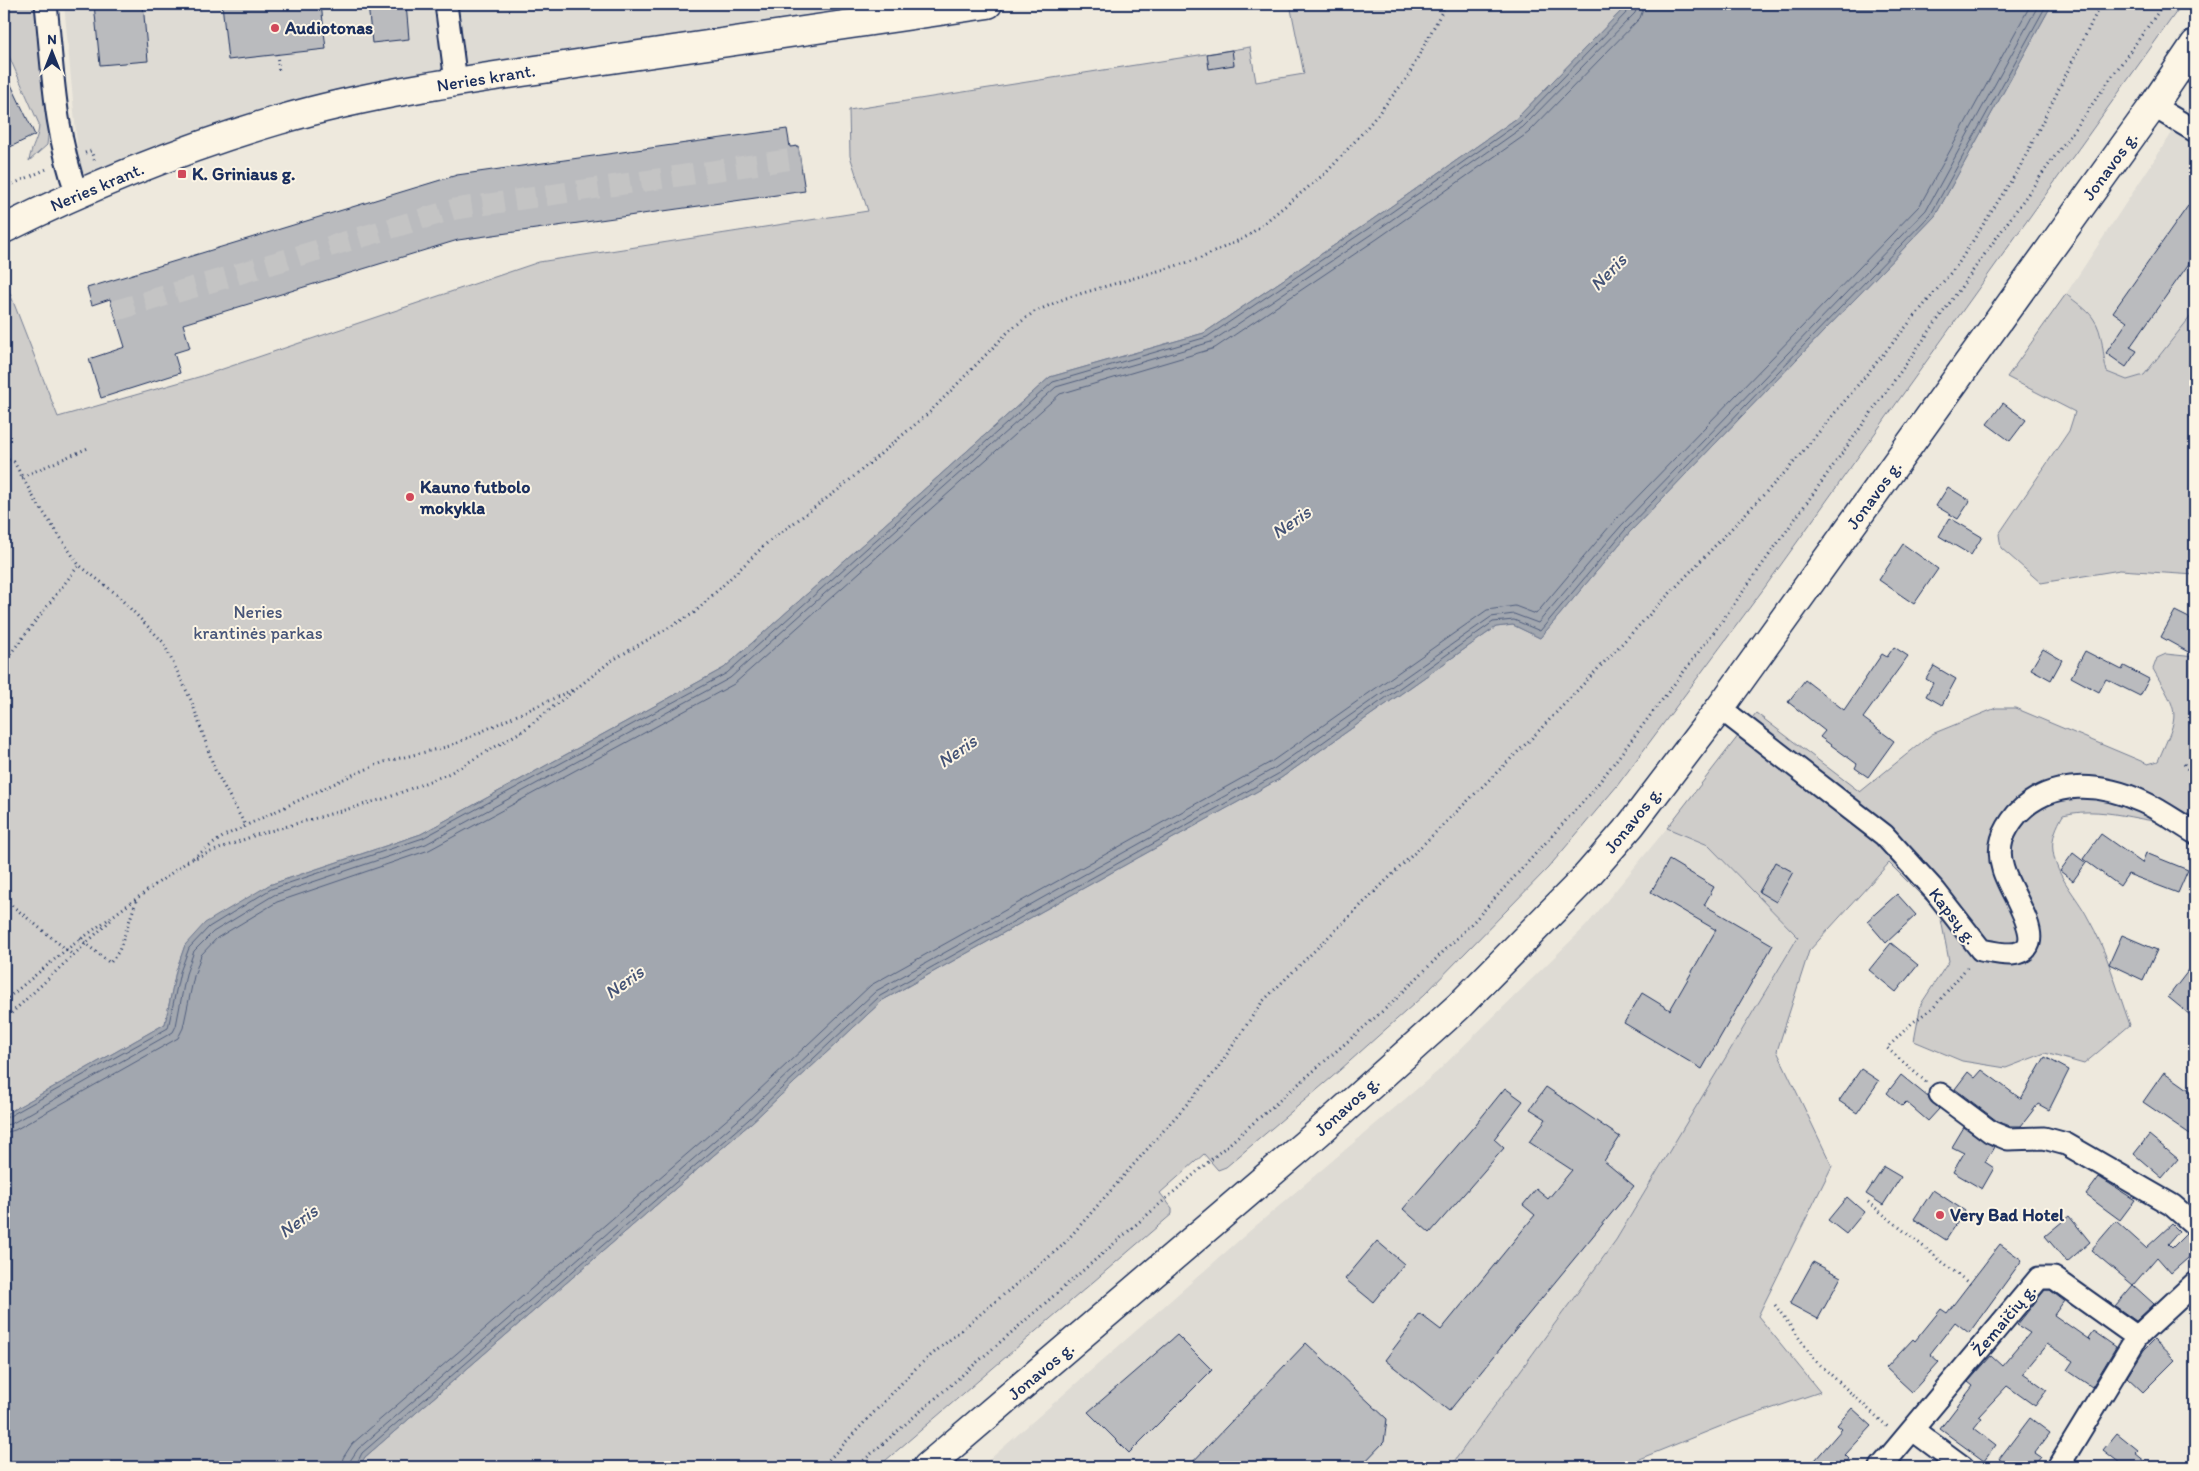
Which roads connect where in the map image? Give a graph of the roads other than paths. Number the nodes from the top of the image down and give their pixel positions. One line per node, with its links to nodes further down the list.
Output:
1 (46, 4): 8 (street)
2 (446, 4): 5 (street)
3 (988, 4): 5 (main road, Neries krant.)
4 (2195, 44): 6 (main road, Jonavos g.)
5 (456, 82): 8 (main road, Neries krant.)
6 (2153, 106): 7 (street); 10 (main road, Jonavos g.)
7 (2195, 131)
8 (77, 194): 9 (main road, Neries krant.)
9 (4, 229)
10 (1720, 708): 11 (street, Kapsų g.); 17 (main road, Jonavos g.)
11 (2195, 832)
12 (1940, 1094): 13 (street)
13 (2195, 1225)
14 (2195, 1283): 15 (street)
15 (2137, 1337): 16 (street, Žemaičių g.); 20 (street)
16 (1908, 1435): 18 (street, Žemaičių g.); 19 (street)
17 (927, 1467)
18 (1881, 1467)
19 (1964, 1467)
20 (2058, 1467)

